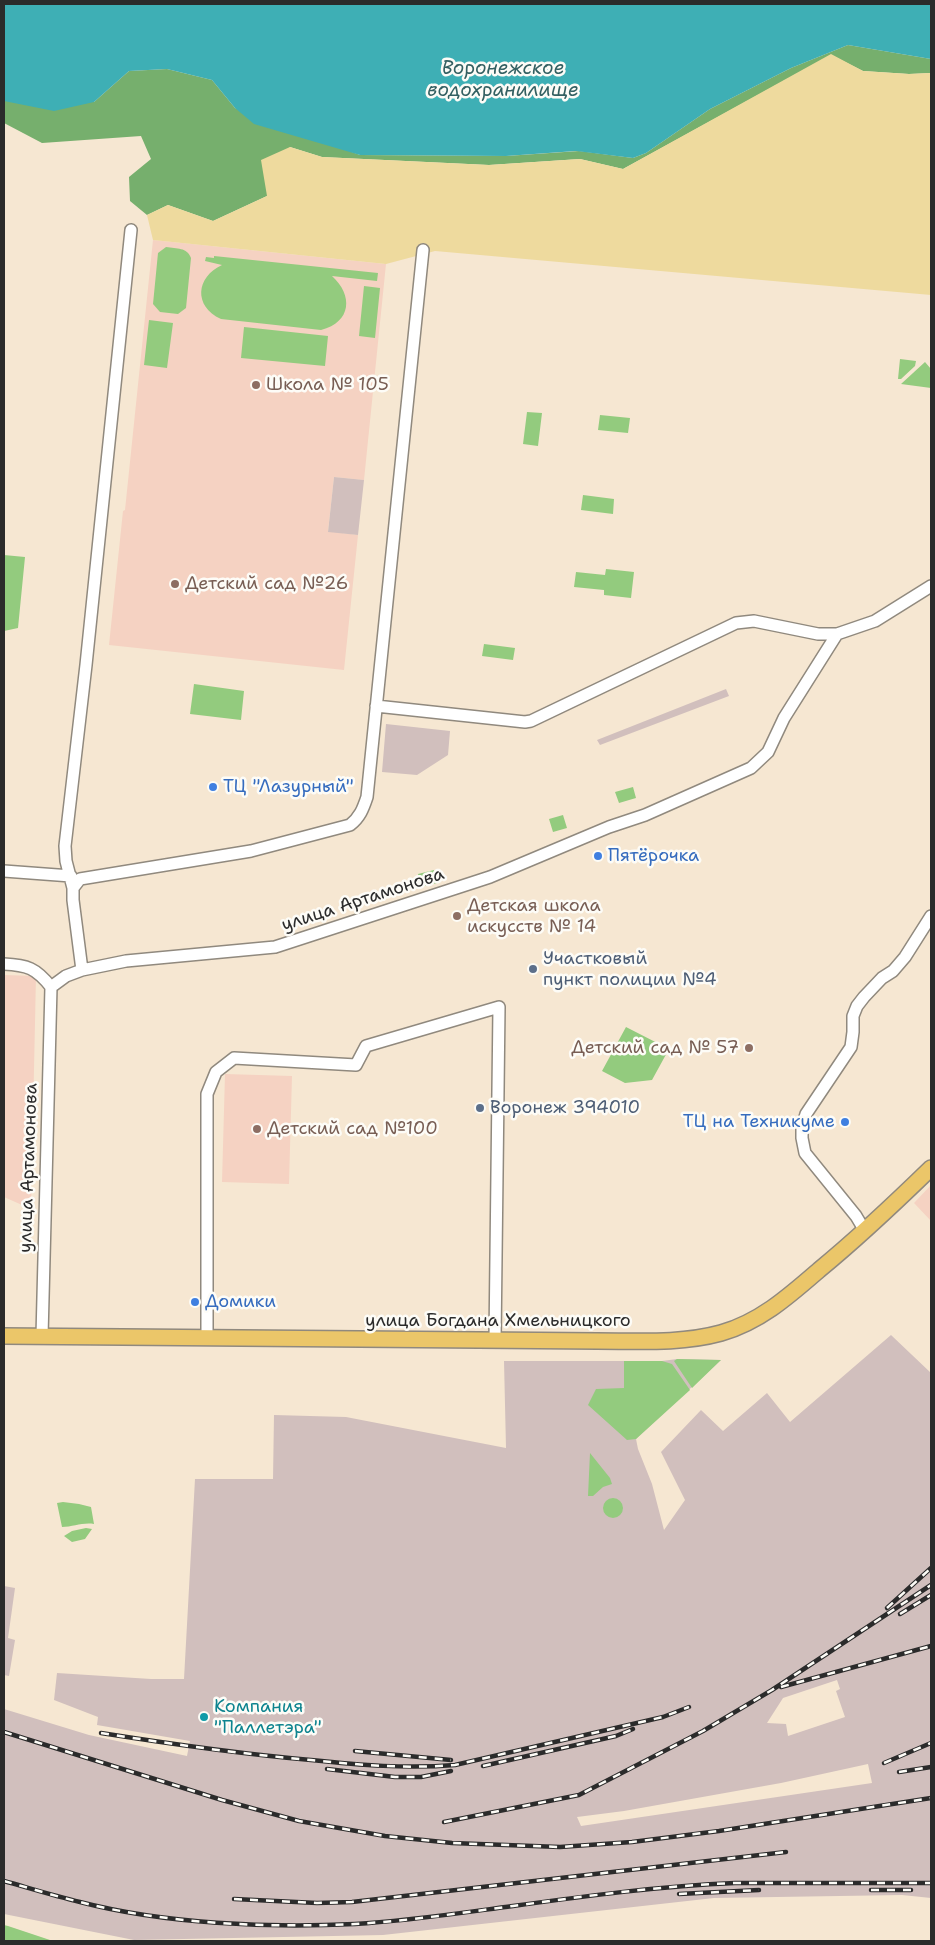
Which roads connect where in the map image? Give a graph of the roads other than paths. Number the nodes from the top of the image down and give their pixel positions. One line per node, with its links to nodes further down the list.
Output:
1 (131, 230): 7 (street)
2 (423, 250): 5 (street)
3 (931, 586): 4 (street)
4 (837, 634): 5 (street); 11 (street, улица Артамонова)
5 (376, 706): 8 (street)
6 (4, 871): 7 (street)
7 (71, 876): 8 (street)
8 (73, 888): 11 (street)
9 (931, 916): 14 (street)
10 (4, 964): 12 (street)
11 (82, 970): 12 (street, улица Артамонова)
12 (52, 987): 16 (street, улица Артамонова)
13 (931, 1168): 14 (main road, улица Богдана Хмельницкого)
14 (865, 1231): 18 (main road, улица Богдана Хмельницкого)
15 (4, 1336): 16 (main road, улица Богдана Хмельницкого)
16 (42, 1336): 17 (main road, улица Богдана Хмельницкого)
17 (207, 1337): 18 (main road, улица Богдана Хмельницкого); 18 (street)
18 (495, 1340)

